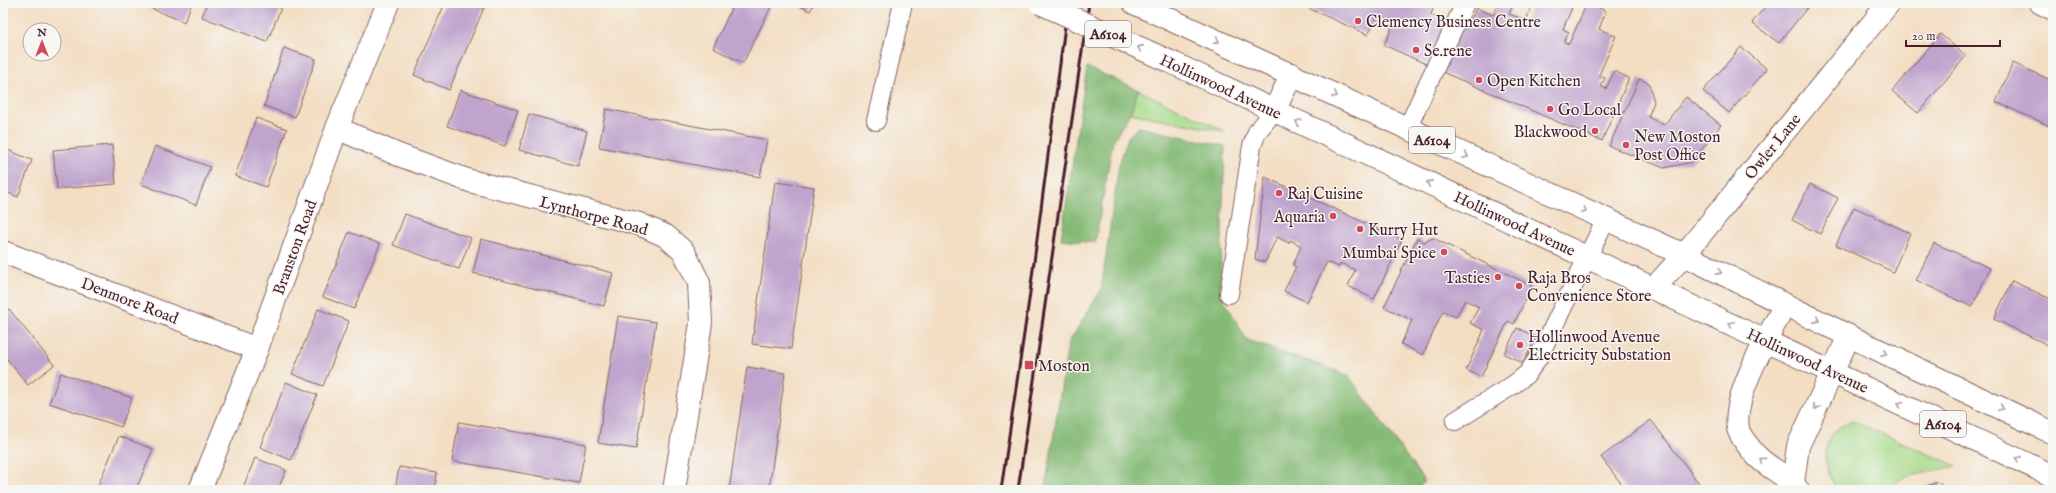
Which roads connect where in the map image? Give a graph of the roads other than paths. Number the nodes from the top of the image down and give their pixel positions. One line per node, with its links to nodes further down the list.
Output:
1 (388, 3): 12 (main road, Branston Road)
2 (1040, 3): 10 (main road, Hollinwood Avenue / A6104, one-way to 2, bridge)
3 (1134, 3): 9 (main road, A6104, one-way to 9)
4 (1465, 3): 13 (lane)
5 (1889, 3): 16 (main road, Owler Lane)
6 (2041, 3): 8 (main road)
7 (899, 5): 11 (lane)
8 (2053, 8)
9 (1292, 74): 10 (main road); 13 (main road, A6104, one-way to 13)
10 (1274, 111): 17 (main road, Hollinwood Avenue / A6104, one-way to 10); 19 (lane)
11 (876, 121)
12 (337, 128): 23 (main road, Branston Road); 30 (main road, Lynthorpe Road)
13 (1407, 128): 14 (main road, A6104, one-way to 14)
14 (1606, 220): 16 (main road, A6104); 17 (lane)
15 (3, 252): 23 (main road, Denmore Road)
16 (1684, 255): 18 (main road, Owler Lane); 20 (main road, A6104, one-way to 20)
17 (1587, 257): 18 (main road, Hollinwood Avenue / A6104); 25 (lane)
18 (1654, 288): 22 (main road, Hollinwood Avenue / A6104, one-way to 18)
19 (1229, 294)
20 (1785, 305): 21 (main road, A6104, one-way to 21); 22 (main road)
21 (1849, 336): 24 (main road); 26 (main road, A6104, one-way to 26)
22 (1766, 340): 24 (main road, Hollinwood Avenue / A6104); 28 (main road, one-way to 22)
23 (257, 349): 29 (main road, Branston Road)
24 (1833, 371): 27 (main road, Hollinwood Avenue / A6104, one-way to 24); 28 (main road, one-way to 28)
25 (1455, 421)
26 (2053, 433)
27 (2053, 476)
28 (1792, 488)
29 (200, 490)
30 (674, 490)

